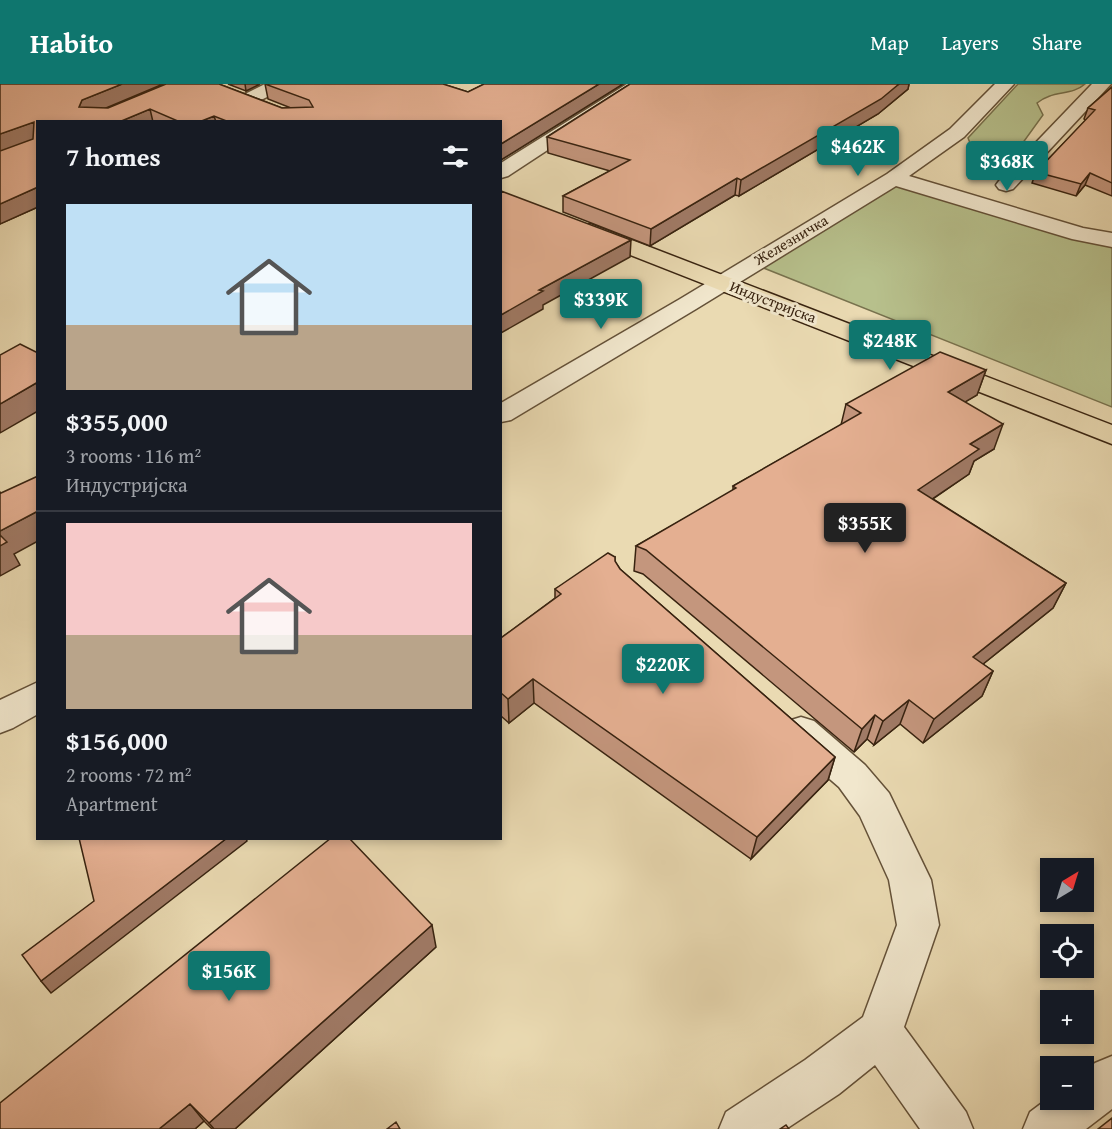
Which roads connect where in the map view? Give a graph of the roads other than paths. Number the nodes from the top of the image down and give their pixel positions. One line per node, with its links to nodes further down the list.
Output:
1 (279, 84): 6 (street)
2 (639, 84): 8 (street)
3 (1005, 84): 9 (street, Железничка)
4 (1102, 84): 10 (street)
5 (227, 92): 6 (main road)
6 (247, 100): 7 (main road)
7 (266, 107)
8 (502, 171)
9 (894, 178): 12 (street); 13 (street, Железничка)
10 (1006, 185)
11 (567, 223): 13 (main road, Индустријска)
12 (1112, 240)
13 (723, 283): 14 (street, Железничка); 15 (main road, Индустријска)
14 (502, 413)
15 (1112, 435)
16 (36, 697): 18 (street)
17 (773, 707): 19 (street)
18 (0, 718)
19 (880, 1032): 21 (street); 22 (street)
20 (1112, 1080): 23 (street)
21 (743, 1129)
22 (949, 1129)
23 (1047, 1129)

